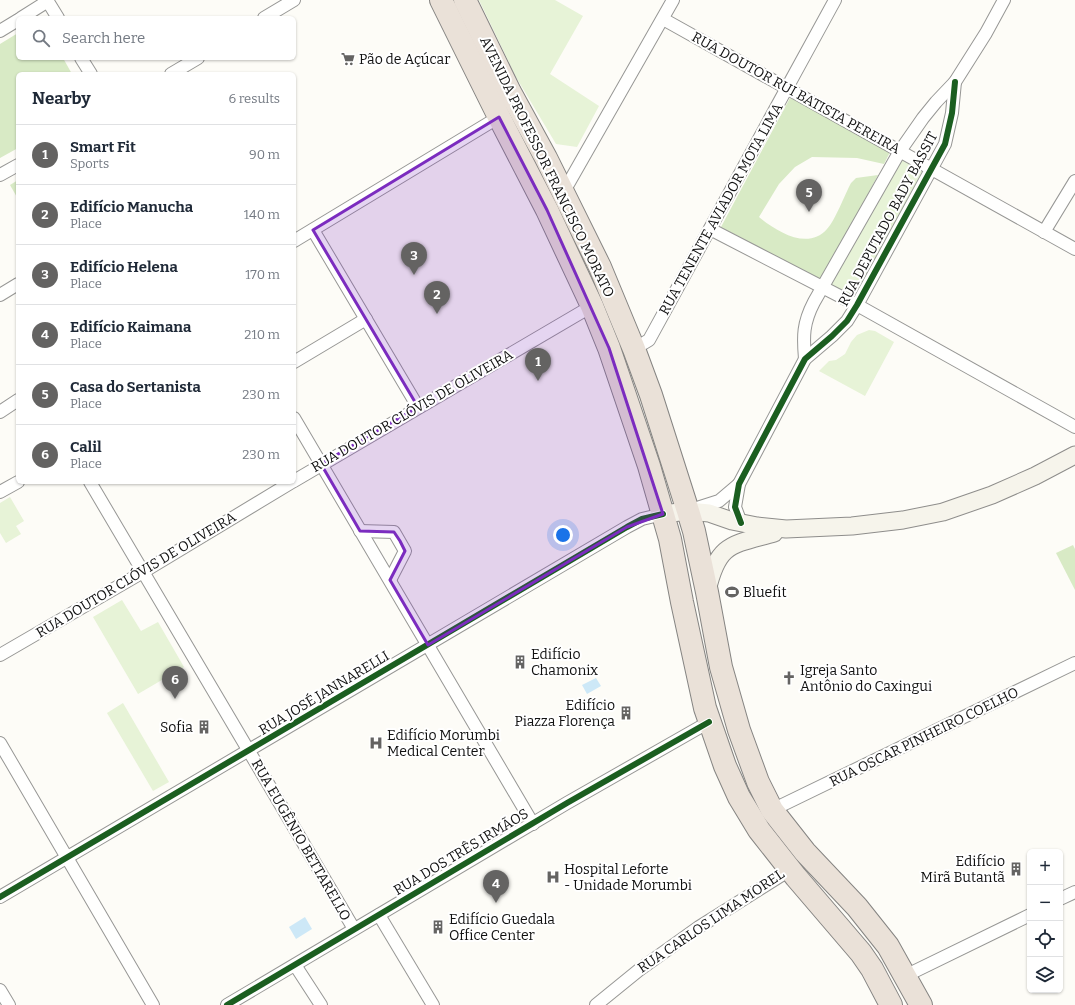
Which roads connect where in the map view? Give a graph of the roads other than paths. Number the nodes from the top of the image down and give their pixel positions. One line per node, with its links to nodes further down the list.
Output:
1 (47, 0): 8 (street); 9 (street)
2 (294, 0): 10 (street)
3 (441, 0): 20 (highway, AVENIDA PROFESSOR FRANCISCO MORATO)
4 (465, 0): 26 (highway, AVENIDA PROFESSOR FRANCISCO MORATO)
5 (673, 0): 11 (street)
6 (835, 0): 19 (street, RUA TENENTE AVIADOR MOTA LIMA)
7 (1004, 0): 18 (street, RUA DEPUTADO BADY BASSIT)
8 (24, 16)
9 (57, 16)
10 (267, 16)
11 (663, 20): 19 (street, RUA DOUTOR RUI BATISTA PEREIRA); 26 (street)
12 (16, 21): 13 (street)
13 (0, 31)
14 (82, 60): 16 (street)
15 (195, 60): 17 (street)
16 (90, 72)
17 (174, 72)
18 (955, 82): 21 (street, RUA DEPUTADO BADY BASSIT); 23 (street, RUA DEPUTADO BADY BASSIT)
19 (787, 88): 21 (street, RUA DOUTOR RUI BATISTA PEREIRA); 27 (street, RUA TENENTE AVIADOR MOTA LIMA)
20 (499, 118): 28 (street); 36 (highway, AVENIDA PROFESSOR FRANCISCO MORATO)
21 (900, 151): 23 (street, RUA DOUTOR RUI BATISTA PEREIRA); 33 (street, RUA DEPUTADO BADY BASSIT)
22 (16, 166): 24 (street)
23 (932, 169): 29 (street, RUA DOUTOR RUI BATISTA PEREIRA); 35 (street, RUA DEPUTADO BADY BASSIT)
24 (0, 176)
25 (1075, 181): 29 (street)
26 (563, 193): 38 (highway, AVENIDA PROFESSOR FRANCISCO MORATO)
27 (710, 229): 33 (street); 38 (street, RUA TENENTE AVIADOR MOTA LIMA)
28 (313, 230): 30 (street); 37 (street)
29 (1044, 232): 31 (street, RUA DOUTOR RUI BATISTA PEREIRA)
30 (296, 240)
31 (1075, 249)
32 (16, 285): 34 (street)
33 (823, 288): 35 (street); 39 (street, RUA DEPUTADO BADY BASSIT)
34 (0, 295)
35 (857, 305): 39 (street, RUA DEPUTADO BADY BASSIT); 45 (street)
36 (592, 306): 42 (street, RUA DOUTOR CLÓVIS DE OLIVEIRA); 55 (highway, AVENIDA PROFESSOR FRANCISCO MORATO)
37 (366, 319): 40 (street); 42 (street)
38 (634, 349): 54 (highway, AVENIDA PROFESSOR FRANCISCO MORATO)
39 (805, 359): 52 (street, RUA DEPUTADO BADY BASSIT)
40 (296, 361)
41 (16, 401): 43 (street)
42 (418, 407): 47 (street, RUA DOUTOR CLÓVIS DE OLIVEIRA)
43 (0, 412)
44 (296, 421): 47 (street)
45 (1075, 427)
46 (1075, 455): 57 (main road)
47 (321, 464): 48 (street, RUA DOUTOR CLÓVIS DE OLIVEIRA); 58 (street)
48 (296, 479)
49 (16, 483): 53 (street)
50 (91, 484): 59 (street, RUA EUGÊNIO BETTARELLO)
51 (288, 484): 59 (street, RUA DOUTOR CLÓVIS DE OLIVEIRA)
52 (739, 484): 54 (street, RUA DEPUTADO BADY BASSIT); 56 (street, RUA DEPUTADO BADY BASSIT)
53 (0, 492)
54 (688, 511): 55 (main road, RUA JOSÉ JANNARELLI); 56 (main road, RUA JOSÉ JANNARELLI); 61 (highway, AVENIDA PROFESSOR FRANCISCO MORATO)
55 (663, 514): 62 (street, RUA JOSÉ JANNARELLI); 65 (highway, AVENIDA PROFESSOR FRANCISCO MORATO)
56 (741, 523): 57 (main road, RUA JOSÉ JANNARELLI)
57 (786, 529): 61 (main road)
58 (360, 531): 60 (street); 60 (street)
59 (143, 572): 63 (street, RUA DOUTOR CLÓVIS DE OLIVEIRA); 67 (street, RUA EUGÊNIO BETTARELLO)
60 (390, 580): 62 (street)
61 (707, 592): 68 (highway, AVENIDA PROFESSOR FRANCISCO MORATO)
62 (428, 645): 67 (street, RUA JOSÉ JANNARELLI); 69 (street)
63 (0, 655)
64 (1075, 663): 68 (street, RUA OSCAR PINHEIRO COELHO)
65 (709, 722): 69 (street, RUA DOS TRÊS IRMÃOS); 72 (highway, AVENIDA PROFESSOR FRANCISCO MORATO)
66 (0, 743): 71 (street)
67 (250, 751): 71 (street, RUA JOSÉ JANNARELLI); 78 (street, RUA EUGÊNIO BETTARELLO)
68 (772, 810): 70 (highway, AVENIDA PROFESSOR FRANCISCO MORATO)
69 (533, 824): 76 (street, RUA DOS TRÊS IRMÃOS)
70 (800, 846): 72 (street, RUA CARLOS LIMA MOREL); 80 (highway, AVENIDA PROFESSOR FRANCISCO MORATO)
71 (67, 858): 74 (street, RUA JOSÉ JANNARELLI); 83 (street)
72 (789, 868): 87 (street, RUA CARLOS LIMA MOREL); 88 (highway, AVENIDA PROFESSOR FRANCISCO MORATO)
73 (1075, 892): 75 (street)
74 (0, 897)
75 (1063, 898)
76 (379, 915): 78 (street, RUA DOS TRÊS IRMÃOS); 86 (street)
77 (1027, 915): 80 (street)
78 (354, 930): 79 (street, RUA DOS TRÊS IRMÃOS)
79 (295, 965): 84 (street, RUA DOS TRÊS IRMÃOS); 85 (street)
80 (905, 976): 89 (highway, AVENIDA PROFESSOR FRANCISCO MORATO)
81 (0, 990): 82 (street)
82 (9, 1005)
83 (153, 1005)
84 (227, 1005)
85 (321, 1005)
86 (433, 1005)
87 (596, 1005)
88 (891, 1005)
89 (921, 1005)

